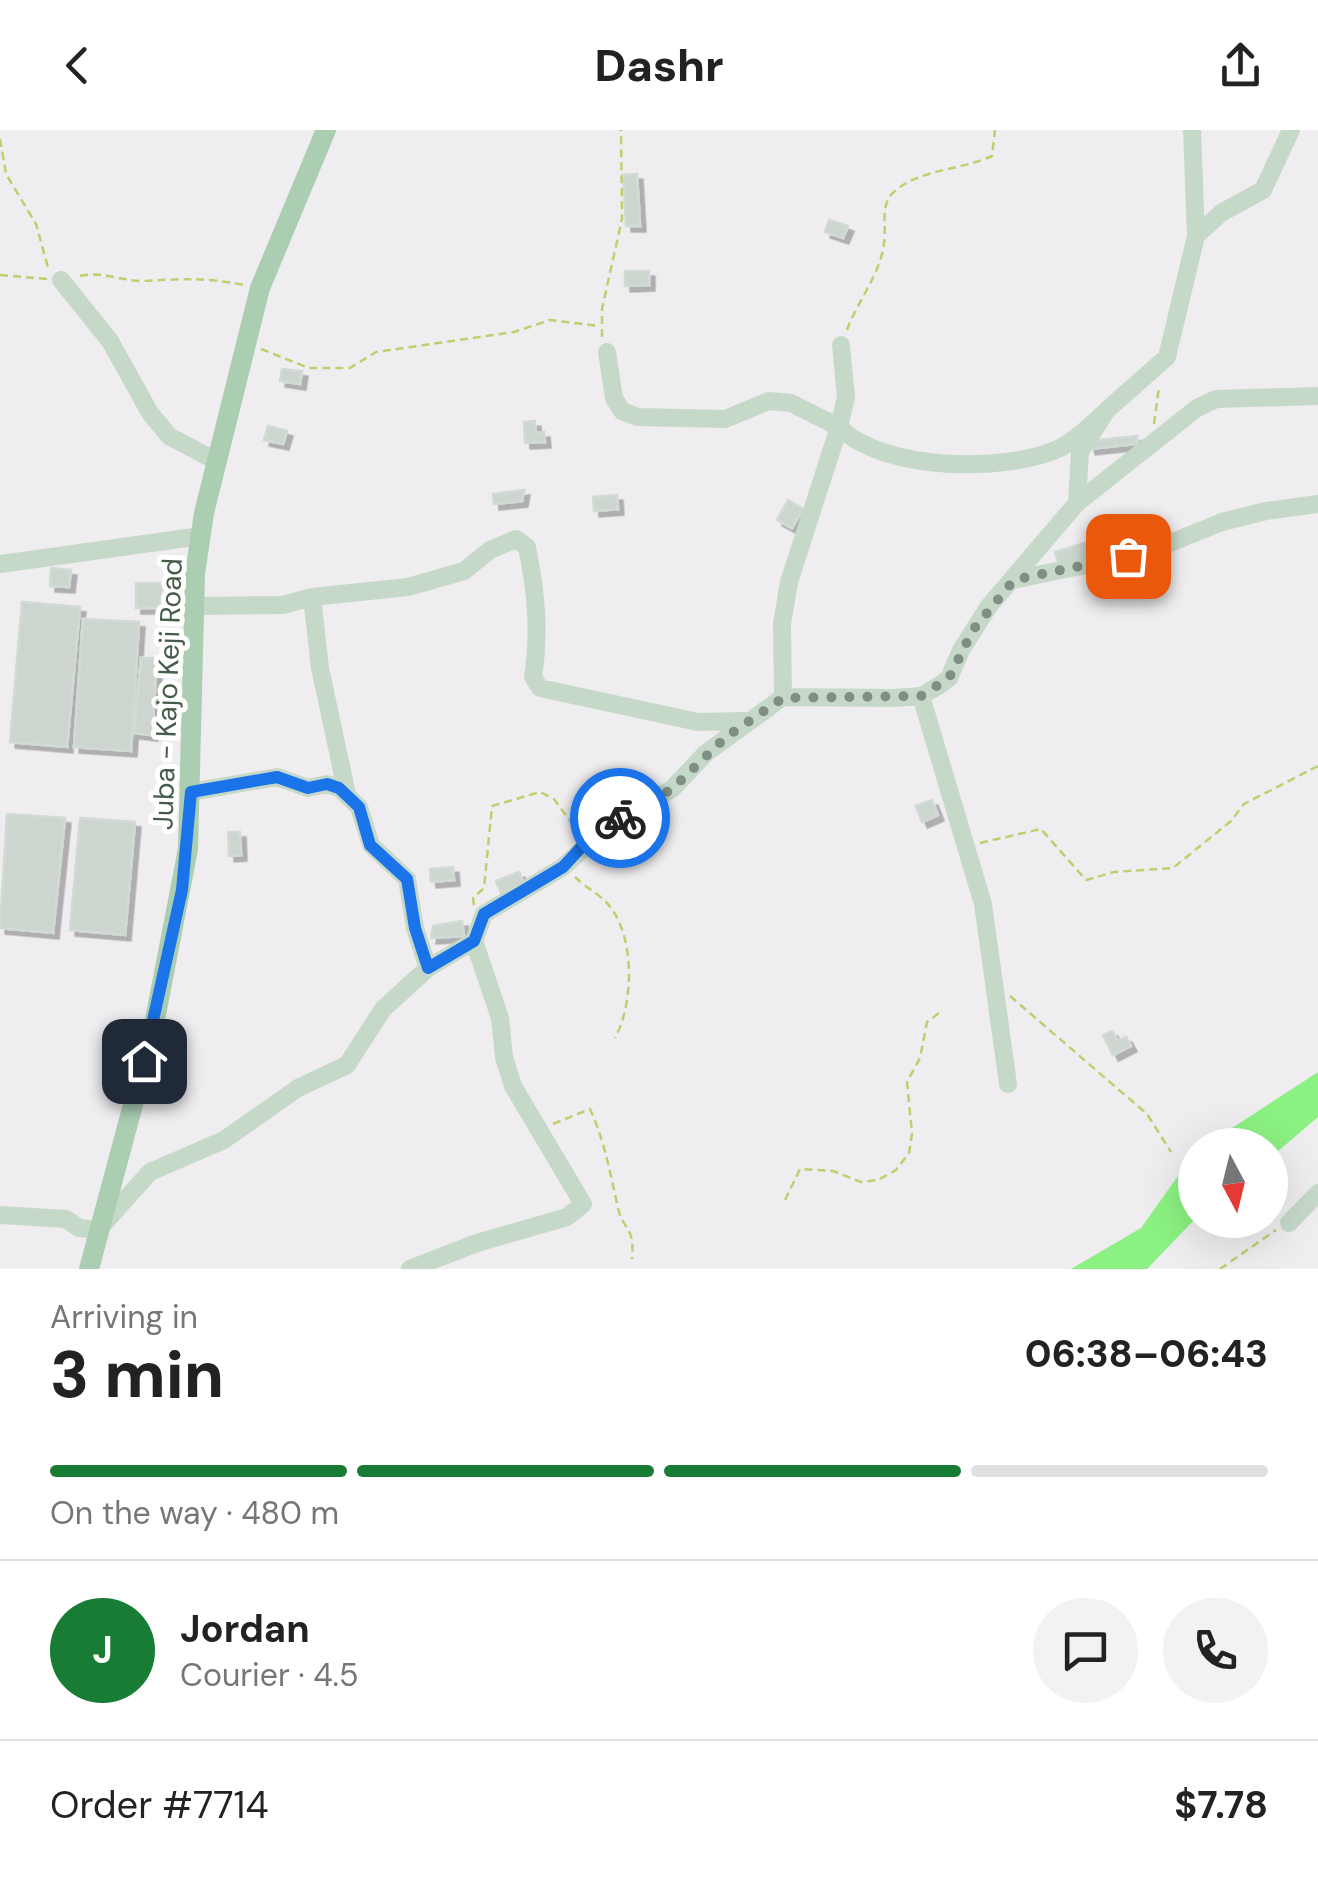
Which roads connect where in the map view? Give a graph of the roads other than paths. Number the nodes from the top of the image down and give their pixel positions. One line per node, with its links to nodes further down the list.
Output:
1 (326, 130): 11 (main road, Juba - Kajo Keji Road)
2 (1192, 130): 4 (street)
3 (1291, 130): 4 (street)
4 (1196, 236): 9 (street)
5 (61, 280): 11 (street)
6 (841, 345): 10 (street)
7 (607, 352): 10 (street)
8 (1318, 396): 12 (street)
9 (1108, 410): 10 (street); 12 (street)
10 (839, 426): 20 (street)
11 (216, 461): 14 (main road, Juba - Kajo Keji Road)
12 (1078, 504): 16 (street)
13 (1318, 504): 16 (street)
14 (200, 536): 15 (street); 18 (main road, Juba - Kajo Keji Road)
15 (0, 564)
16 (1014, 580): 19 (street)
17 (312, 596): 18 (street); 21 (street); 23 (street)
18 (198, 606): 22 (main road, Juba - Kajo Keji Road)
19 (921, 696): 20 (street); 26 (street)
20 (783, 698): 21 (street)
21 (746, 721): 24 (street)
22 (191, 792): 23 (street); 30 (main road, Juba - Kajo Keji Road)
23 (347, 794): 25 (street)
24 (476, 932): 25 (street); 32 (street)
25 (428, 968): 30 (street)
26 (1008, 1084)
27 (1318, 1193): 29 (street)
28 (0, 1215): 30 (street)
29 (1288, 1221)
30 (98, 1230): 31 (main road, Juba - Kajo Keji Road)
31 (89, 1269)
32 (410, 1269)

